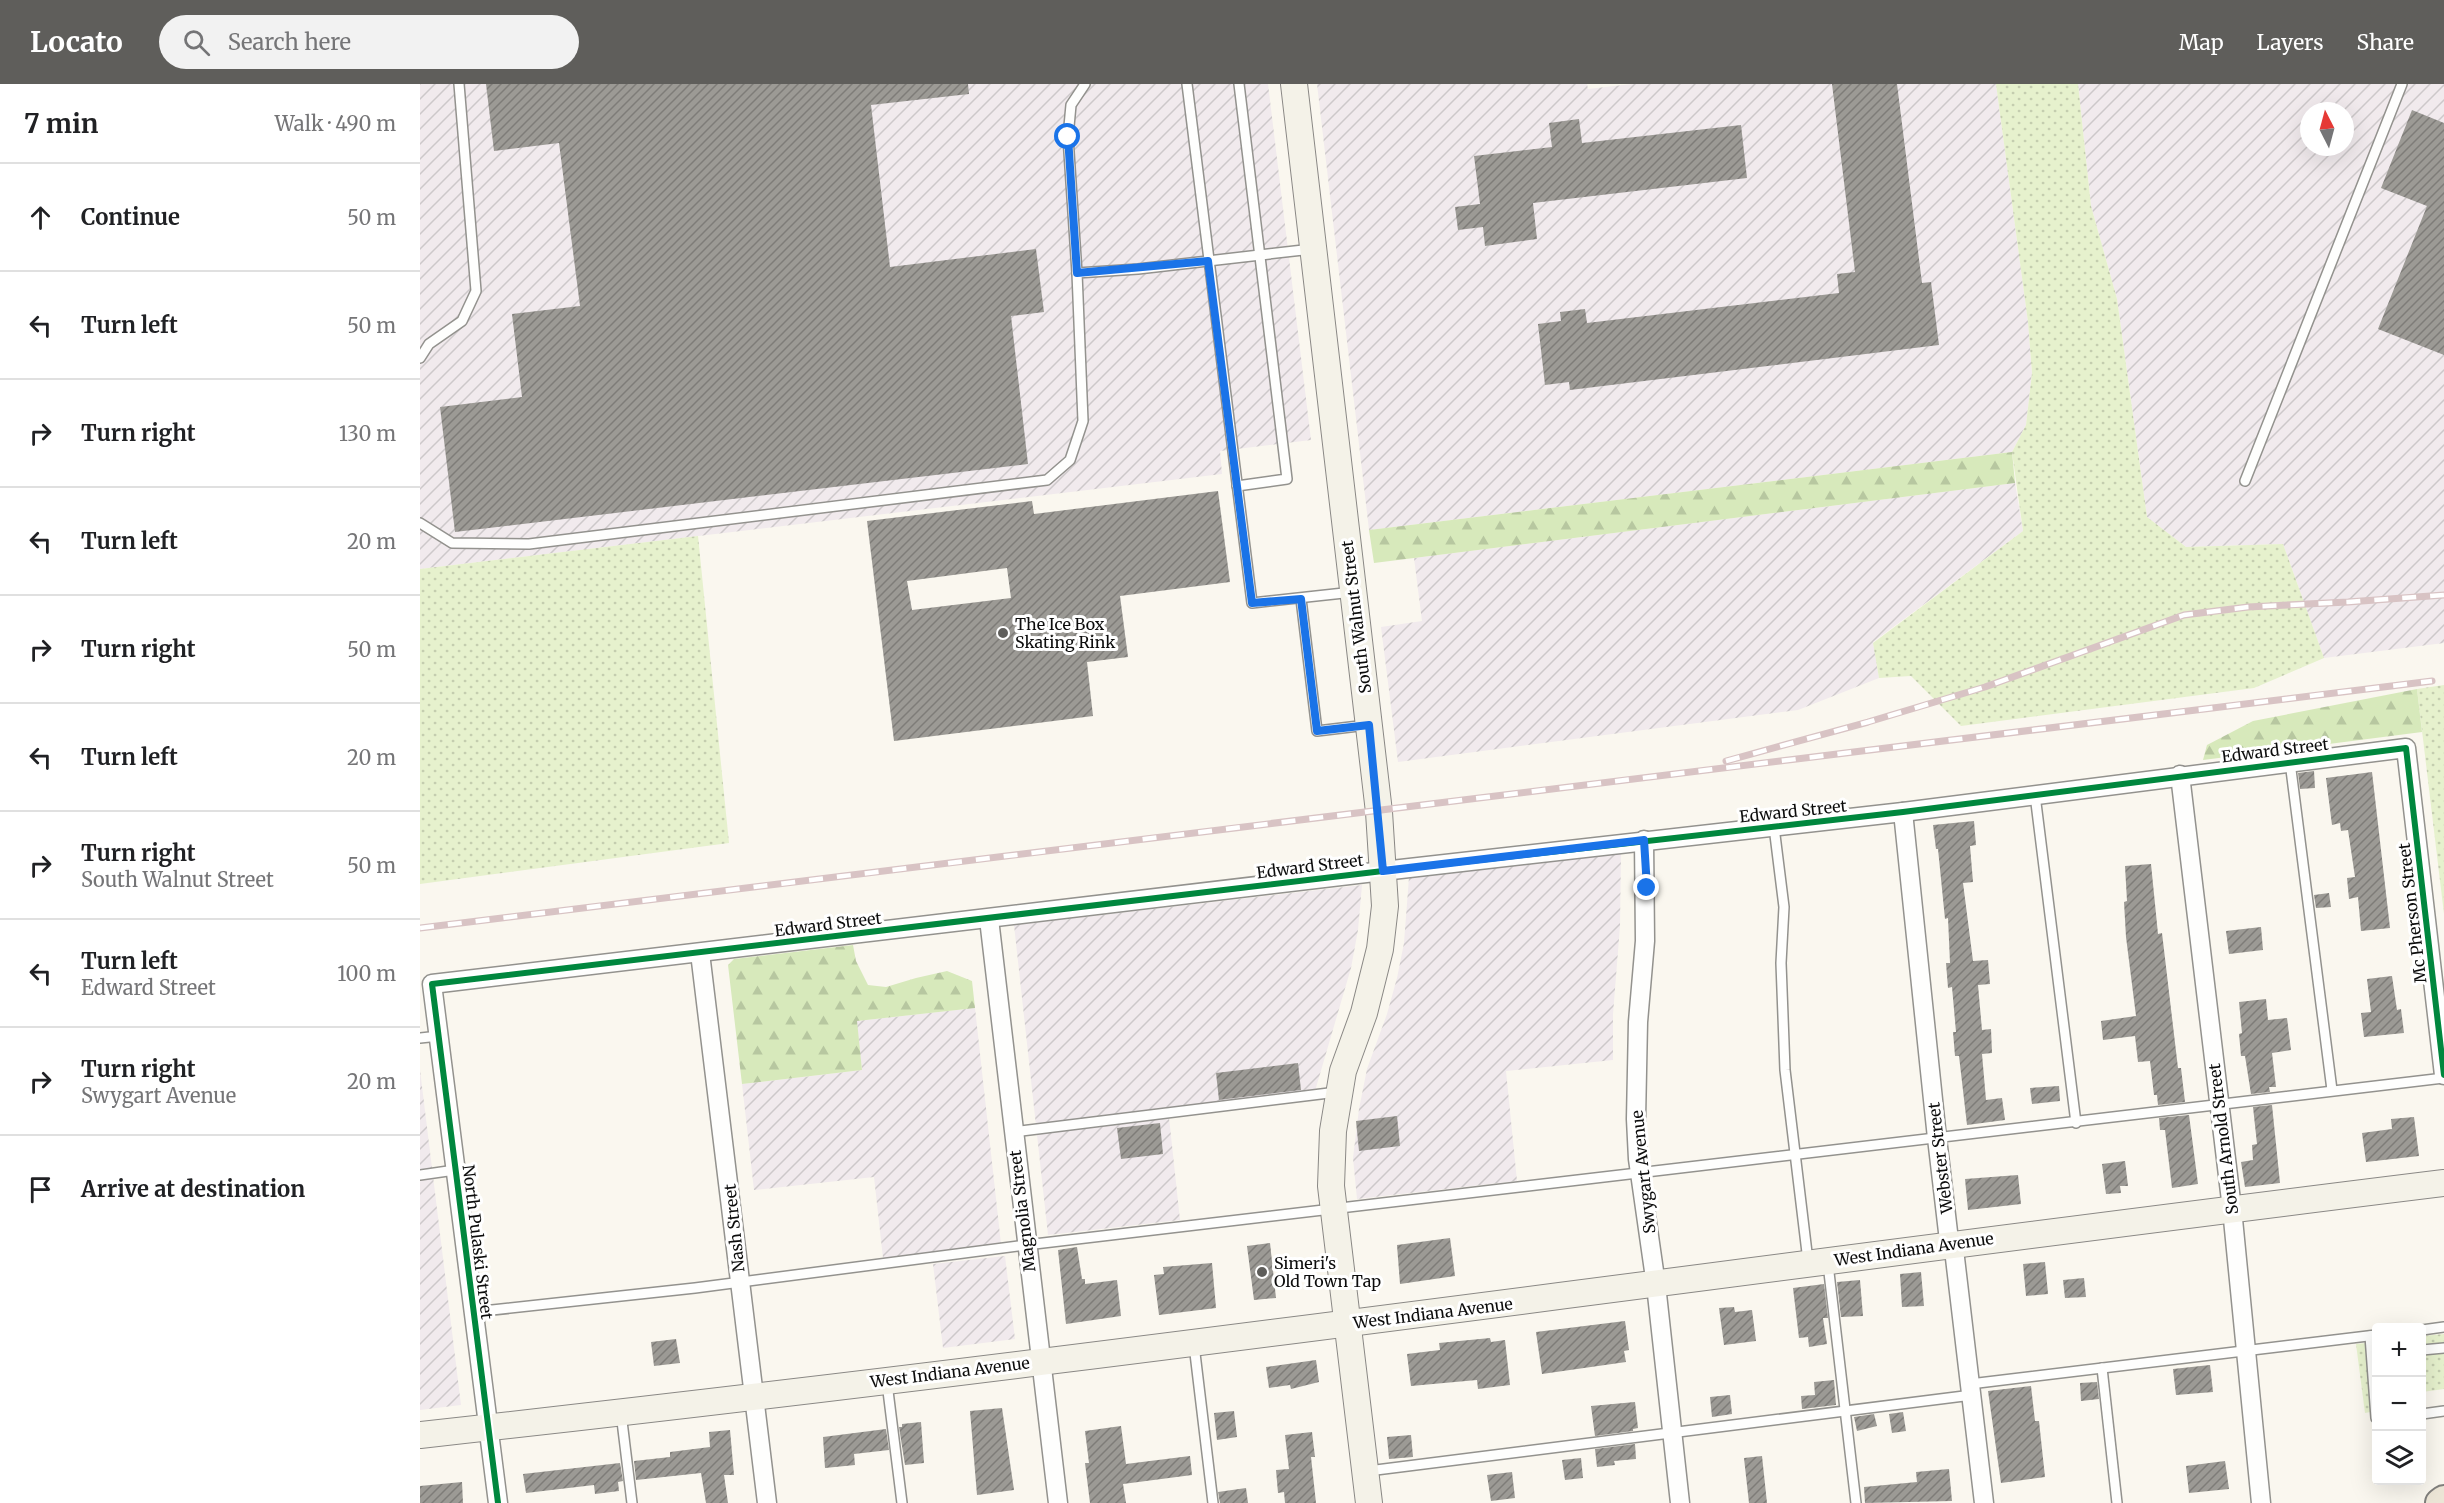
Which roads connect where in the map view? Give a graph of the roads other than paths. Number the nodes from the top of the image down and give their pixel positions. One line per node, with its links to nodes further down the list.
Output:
1 (459, 84): 11 (lane)
2 (1085, 84): 10 (lane)
3 (1187, 84): 9 (lane)
4 (1239, 84): 8 (lane)
5 (1294, 84): 7 (street, South Walnut Street)
6 (2402, 84): 12 (lane)
7 (1313, 249): 8 (lane); 15 (street, South Walnut Street)
8 (1259, 255): 9 (lane); 13 (lane)
9 (1208, 261): 10 (lane); 13 (lane)
10 (1077, 273): 14 (lane)
11 (420, 358)
12 (2245, 481)
13 (1237, 486): 16 (lane)
14 (420, 523)
15 (1354, 591): 16 (lane); 17 (street, South Walnut Street)
16 (1301, 599): 17 (lane)
17 (1369, 725): 25 (street, South Walnut Street)
18 (2406, 748): 19 (street, Edward Street); 31 (street, Mc Pherson Street)
19 (2290, 762): 20 (street, Edward Street); 32 (lane)
20 (2180, 775): 21 (street, Edward Street); 34 (street, South Arnold Street)
21 (2035, 795): 22 (street, Edward Street); 35 (lane)
22 (1903, 812): 23 (street, Edward Street); 37 (street, Webster Street)
23 (1774, 827): 24 (street, Edward Street); 38 (lane)
24 (1644, 840): 25 (street, Edward Street); 40 (street, Swygart Avenue)
25 (1383, 871): 26 (street, Edward Street); 33 (street, South Walnut Street)
26 (989, 919): 27 (street, Edward Street); 36 (street, Magnolia Street)
27 (700, 953): 28 (street, Edward Street); 48 (street, Nash Street)
28 (432, 984): 29 (street, North Pulaski Street)
29 (439, 1036): 30 (lane); 39 (street, North Pulaski Street)
30 (420, 1038)
31 (2444, 1076): 32 (lane)
32 (2332, 1090): 34 (lane)
33 (1339, 1092): 36 (lane); 43 (street, South Walnut Street)
34 (2218, 1104): 35 (lane); 44 (street, South Arnold Street)
35 (2076, 1123): 37 (lane)
36 (1013, 1132): 46 (street, Magnolia Street)
37 (1937, 1138): 38 (lane); 45 (street, Webster Street)
38 (1795, 1155): 40 (lane); 47 (lane)
39 (455, 1170): 41 (lane); 50 (street, North Pulaski Street)
40 (1641, 1174): 43 (lane); 49 (street, Swygart Avenue)
41 (420, 1175)
42 (2444, 1183): 44 (street, West Indiana Avenue)
43 (1334, 1209): 46 (lane); 51 (street, South Walnut Street)
44 (2232, 1209): 45 (street, West Indiana Avenue); 58 (street, South Arnold Street)
45 (1952, 1244): 47 (street, West Indiana Avenue); 62 (street, Webster Street)
46 (1026, 1245): 48 (lane); 59 (street, Magnolia Street)
47 (1818, 1262): 49 (street, West Indiana Avenue); 66 (lane)
48 (740, 1282): 50 (lane); 63 (street, Nash Street)
49 (1656, 1285): 51 (street, West Indiana Avenue); 69 (street, Swygart Avenue)
50 (474, 1311): 68 (street, North Pulaski Street)
51 (1348, 1324): 55 (street, West Indiana Avenue); 71 (street, South Walnut Street)
52 (2444, 1327): 53 (lane)
53 (2426, 1329)
54 (2372, 1336): 58 (lane)
55 (1193, 1342): 59 (street, West Indiana Avenue); 78 (lane)
56 (2444, 1348): 57 (lane)
57 (2426, 1350)
58 (2246, 1351): 60 (lane); 84 (street, South Arnold Street)
59 (1041, 1361): 61 (street, West Indiana Avenue); 77 (street, Magnolia Street)
60 (2102, 1368): 62 (lane); 83 (lane)
61 (887, 1380): 63 (street, West Indiana Avenue); 76 (lane)
62 (1971, 1389): 66 (lane); 82 (street, Webster Street)
63 (754, 1395): 65 (street, West Indiana Avenue); 75 (street, Nash Street)
64 (2444, 1411): 67 (lane)
65 (621, 1412): 68 (street, West Indiana Avenue); 74 (lane)
66 (1845, 1412): 69 (lane); 81 (lane)
67 (2426, 1413)
68 (489, 1427): 70 (street, West Indiana Avenue); 73 (street, North Pulaski Street)
69 (1672, 1432): 71 (lane); 80 (street, Swygart Avenue)
70 (420, 1435)
71 (1366, 1471): 79 (street, South Walnut Street)
72 (2444, 1500): 85 (main road)
73 (498, 1503)
74 (632, 1503)
75 (767, 1503)
76 (902, 1503)
77 (1058, 1503)
78 (1213, 1503)
79 (1369, 1503)
80 (1680, 1503)
81 (1856, 1503)
82 (1984, 1503)
83 (2117, 1503)
84 (2261, 1503)
85 (2440, 1503)

